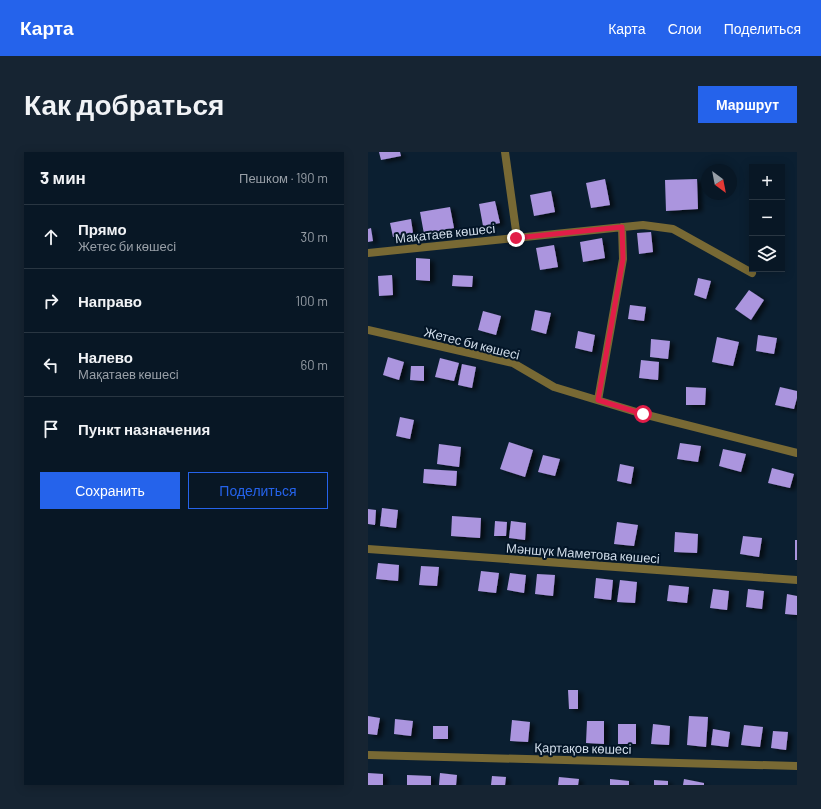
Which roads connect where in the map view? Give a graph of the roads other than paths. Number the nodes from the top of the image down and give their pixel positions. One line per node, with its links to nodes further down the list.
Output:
1 (505, 152): 3 (street)
2 (622, 227): 3 (street, Мақатаев көшесі); 5 (street, Мақатаев көшесі); 7 (street)
3 (516, 238): 4 (street, Мақатаев көшесі)
4 (368, 253)
5 (752, 273)
6 (368, 330): 7 (street, Жетес би көшесі)
7 (598, 400): 8 (street, Жетес би көшесі)
8 (797, 453)
9 (368, 549): 10 (street, Мәншүк Маметова көшесі)
10 (797, 580)
11 (368, 755): 12 (street, Қартақов көшесі)
12 (797, 766)

